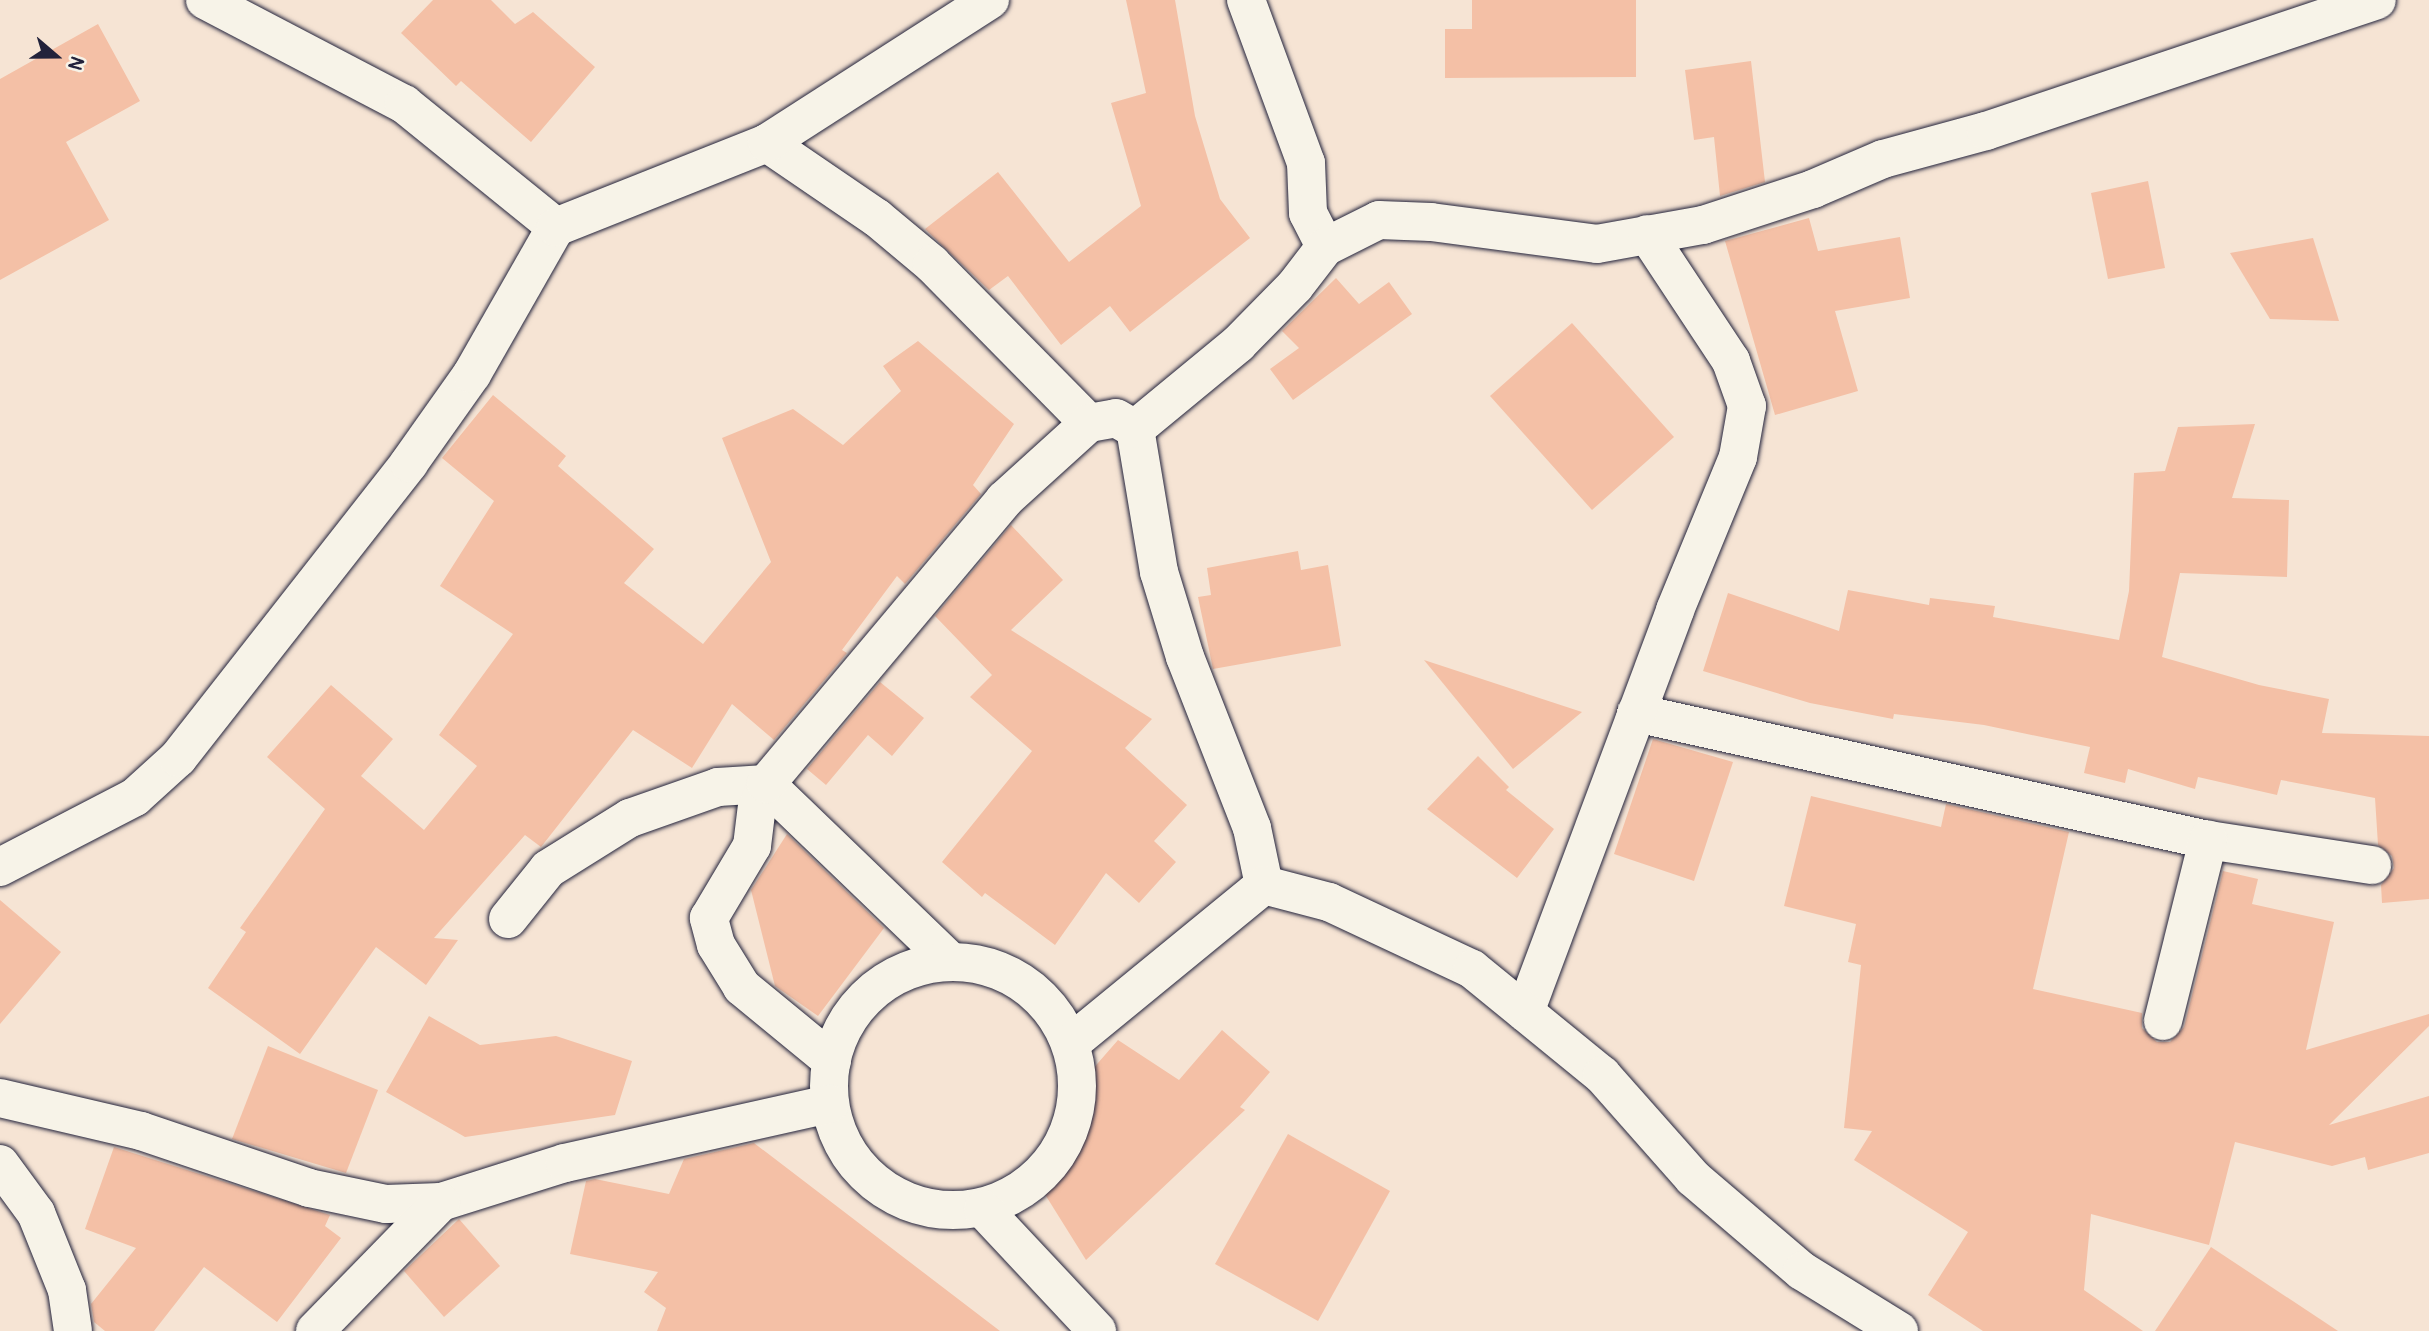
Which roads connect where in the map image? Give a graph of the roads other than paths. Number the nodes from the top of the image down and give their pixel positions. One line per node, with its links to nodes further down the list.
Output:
1 (205, 0): 6 (street)
2 (990, 0): 5 (street)
3 (1246, 0): 8 (street)
4 (2377, 0): 7 (street)
5 (767, 143): 6 (street); 9 (street)
6 (556, 227): 15 (street)
7 (1647, 234): 8 (street); 11 (street)
8 (1325, 247): 10 (street)
9 (1089, 423): 10 (street); 12 (street)
10 (1135, 429): 16 (street)
11 (1636, 713): 13 (street); 19 (street)
12 (766, 784): 17 (street); 18 (street); 22 (street)
13 (2208, 840): 14 (street); 20 (street)
14 (2372, 865)
15 (0, 867)
16 (1264, 885): 19 (street); 21 (street)
17 (508, 919)
18 (949, 960): 21 (street); 22 (street)
19 (1524, 1012): 31 (street)
20 (2163, 1021)
21 (1071, 1043): 27 (street)
22 (832, 1061): 24 (street)
23 (0, 1098): 26 (street)
24 (829, 1104): 26 (street); 27 (street)
25 (0, 1164): 28 (street)
26 (441, 1202): 29 (street)
27 (983, 1209): 30 (street)
28 (73, 1331)
29 (315, 1331)
30 (1097, 1331)
31 (1899, 1331)

